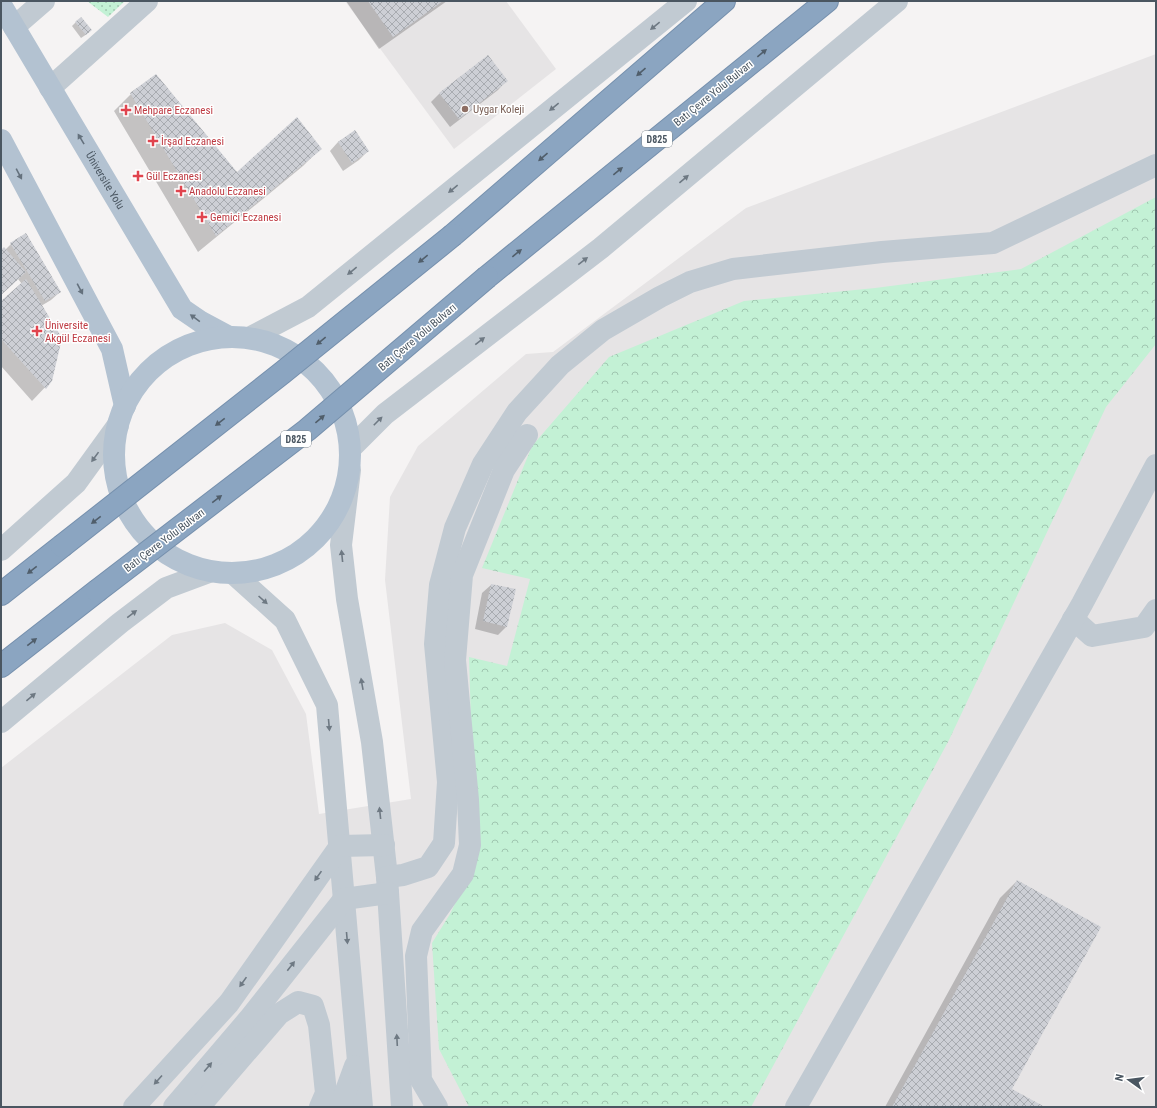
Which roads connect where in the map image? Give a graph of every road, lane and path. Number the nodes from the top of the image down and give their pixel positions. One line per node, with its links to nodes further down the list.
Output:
1 (44, 1): 8 (street)
2 (147, 1): 9 (street)
3 (686, 1): 12 (street, one-way to 12)
4 (724, 1): 20 (highway, one-way to 20, bridge)
5 (827, 1): 23 (highway, Batı Çevre Yolu Bulvarı / D825, one-way to 5, bridge)
6 (897, 1): 15 (street, one-way to 6)
7 (1, 5): 8 (main road, Üniversite Yolu)
8 (14, 27): 9 (main road, Üniversite Yolu)
9 (50, 88): 12 (main road, Üniversite Yolu, one-way to 9)
10 (1, 140): 13 (main road, one-way to 13)
11 (1156, 165): 27 (street)
12 (239, 337): 13 (main road); 15 (main road)
13 (121, 416): 17 (street, one-way to 17); 18 (main road)
14 (527, 435): 39 (street)
15 (350, 459): 19 (main road); 25 (street, one-way to 15)
16 (1156, 465): 22 (street)
17 (1, 550)
18 (209, 572): 19 (main road); 24 (street, one-way to 18)
19 (234, 574): 26 (street, one-way to 26)
20 (1, 594)
21 (1156, 610): 22 (street)
22 (1073, 619): 40 (street)
23 (1, 666)
24 (1, 722)
25 (384, 845): 26 (street); 27 (street)
26 (340, 846): 28 (street); 31 (street, one-way to 31)
27 (388, 885): 28 (street); 30 (street, one-way to 27)
28 (344, 899): 29 (street, one-way to 29); 32 (street, one-way to 28)
29 (358, 1059): 35 (street); 36 (street)
30 (399, 1062): 37 (street); 38 (street)
31 (134, 1107)
32 (174, 1107)
33 (199, 1107): 34 (street)
34 (320, 1107)
35 (340, 1107)
36 (362, 1107)
37 (402, 1107)
38 (425, 1107)
39 (437, 1107)
40 (796, 1107)

